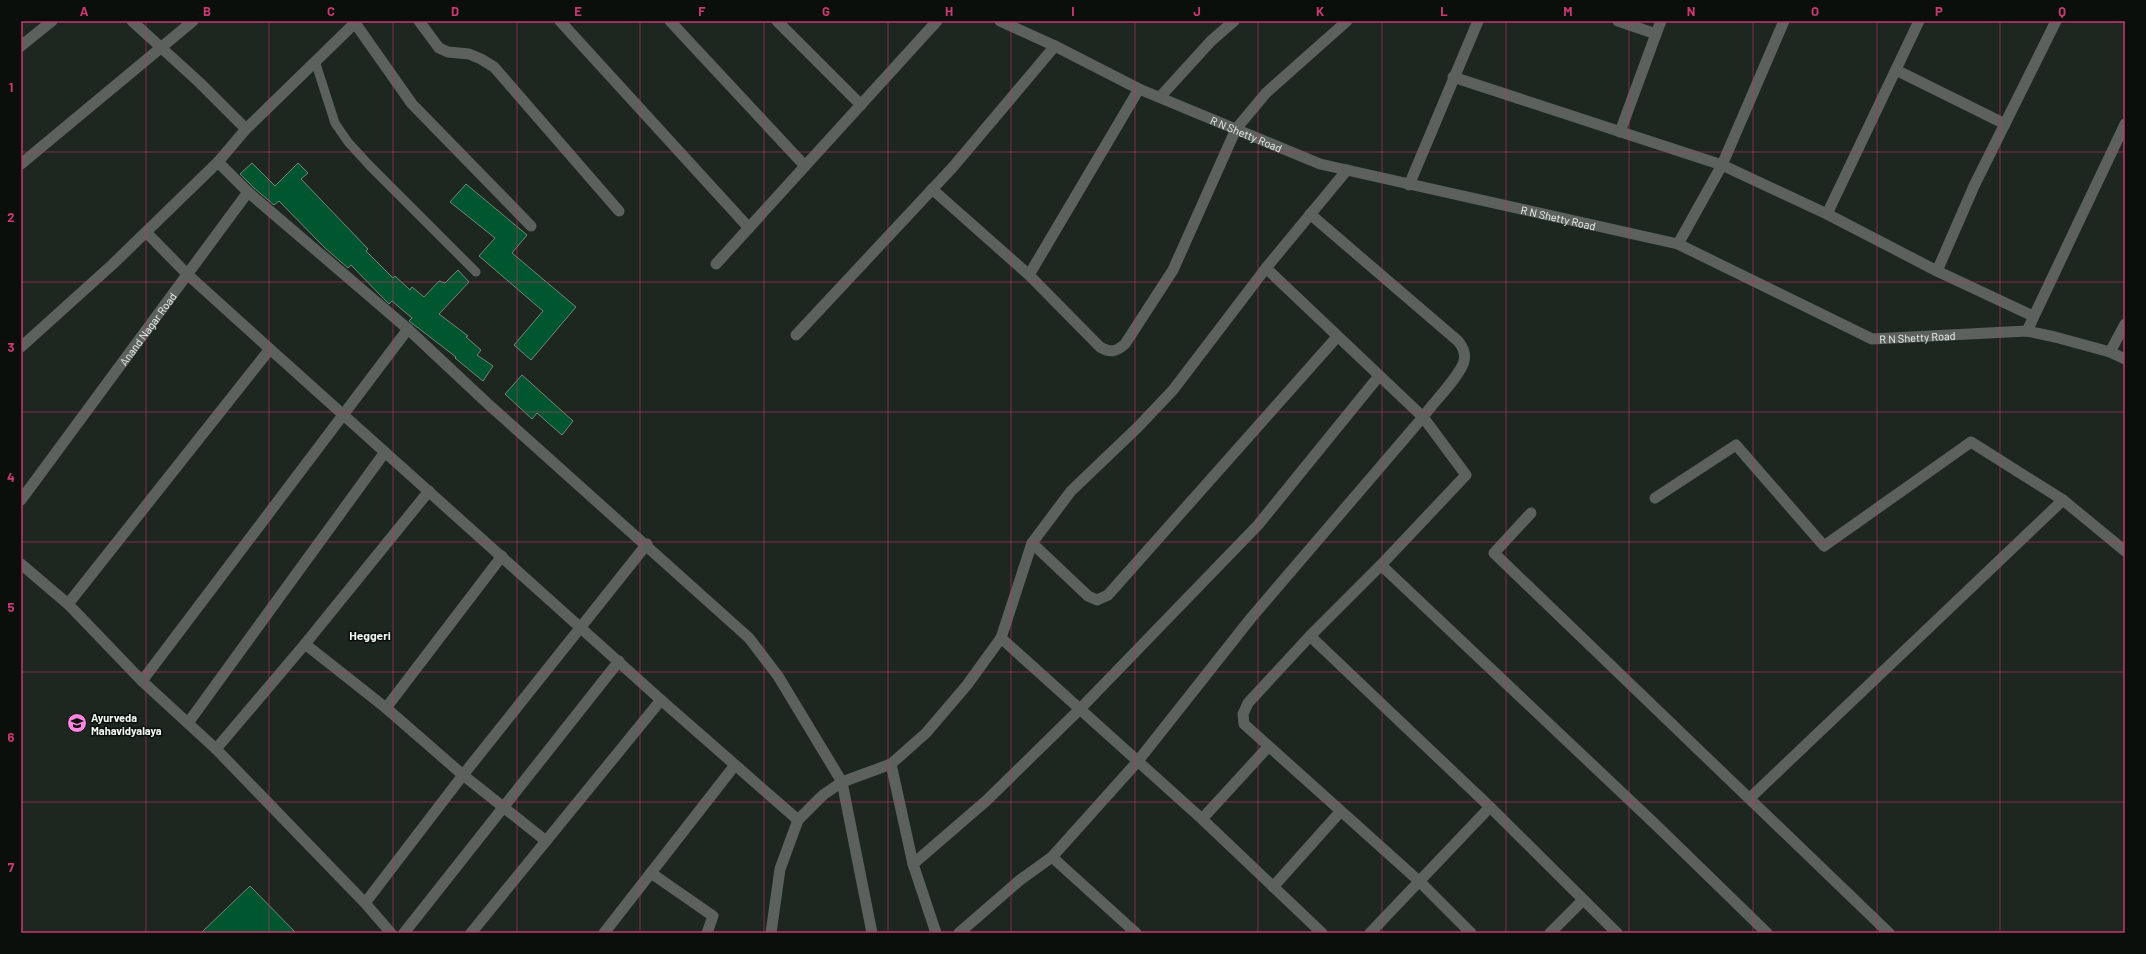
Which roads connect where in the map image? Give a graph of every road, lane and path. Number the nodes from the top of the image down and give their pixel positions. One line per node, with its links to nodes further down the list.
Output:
1 (52, 21): 20 (street)
2 (132, 21): 22 (street)
3 (194, 21): 22 (street)
4 (419, 21): 42 (street)
5 (560, 21): 46 (street)
6 (670, 21): 37 (street)
7 (777, 21): 28 (street)
8 (937, 21): 28 (street)
9 (1000, 21): 21 (street, R N Shetty Road)
10 (1234, 21): 27 (street)
11 (1347, 21): 32 (street)
12 (1478, 21): 25 (street)
13 (1618, 21): 19 (street)
14 (1661, 21): 19 (street)
15 (1784, 21): 36 (street)
16 (1919, 21): 24 (street)
17 (2056, 21): 29 (street)
18 (356, 22): 23 (street); 45 (street)
19 (1656, 34): 33 (street)
20 (21, 46)
21 (1055, 46): 26 (street, R N Shetty Road); 40 (street)
22 (162, 47): 31 (street); 35 (street)
23 (315, 61): 31 (street); 52 (lane)
24 (1896, 70): 29 (street); 44 (street)
25 (1453, 77): 33 (street); 39 (street)
26 (1139, 89): 27 (street, R N Shetty Road); 54 (street)
27 (1160, 98): 32 (street, R N Shetty Road)
28 (860, 105): 37 (street)
29 (2005, 124): 51 (street)
30 (2125, 124): 55 (street)
31 (246, 129): 34 (street)
32 (1236, 129): 38 (street, R N Shetty Road); 54 (street)
33 (1620, 132): 36 (street)
34 (218, 162): 41 (street); 47 (street)
35 (21, 164)
36 (1722, 165): 44 (street); 48 (street)
37 (806, 166): 46 (street)
38 (1347, 170): 39 (street, R N Shetty Road); 43 (street)
39 (1409, 185): 48 (street, R N Shetty Road)
40 (932, 190): 54 (street); 59 (street)
41 (248, 192): 53 (street, Anand Nagar Road); 57 (street)
42 (619, 211)
43 (1310, 214): 50 (street); 67 (street)
44 (1827, 214): 51 (street)
45 (531, 226)
46 (748, 228): 49 (street)
47 (146, 232): 53 (street); 61 (street)
48 (1678, 244): 58 (street, R N Shetty Road)
49 (716, 264)
50 (1266, 268): 60 (street); 74 (street)
51 (1937, 271): 55 (street)
52 (476, 272)
53 (187, 274): 62 (street); 71 (street, Anand Nagar Road)
54 (1029, 275)
55 (2032, 316): 58 (street)
56 (2125, 324): 63 (street)
57 (408, 329): 66 (street); 75 (street)
58 (2027, 331): 63 (street, R N Shetty Road)
59 (796, 335)
60 (1337, 336): 65 (street); 74 (street)
61 (21, 347)
62 (270, 348): 66 (street); 80 (street)
63 (2110, 352): 64 (street, R N Shetty Road)
64 (2125, 359)
65 (1379, 376): 67 (street); 89 (street)
66 (343, 415): 68 (street); 86 (street)
67 (1423, 417): 79 (street); 93 (street)
68 (385, 452): 69 (street); 90 (street)
69 (429, 491): 77 (street); 84 (street)
70 (1655, 498): 72 (street)
71 (21, 500)
72 (2063, 500): 76 (street); 98 (street)
73 (1531, 513): 98 (street)
74 (1032, 543): 83 (street)
75 (647, 544): 81 (street); 97 (street)
76 (2125, 551)
77 (502, 556): 81 (street); 88 (street)
78 (21, 564): 80 (street)
79 (1381, 565): 82 (street); 127 (street)
80 (68, 604): 86 (street)
81 (580, 626): 85 (street); 96 (street)
82 (1310, 636): 91 (street); 99 (street)
83 (1001, 638): 89 (street); 95 (street)
84 (305, 644): 88 (street); 92 (street)
85 (619, 661): 87 (street); 100 (street)
86 (142, 681): 90 (street)
87 (661, 700): 94 (street); 104 (street)
88 (386, 708): 96 (street)
89 (1080, 709): 93 (street); 106 (street)
90 (188, 723): 92 (street)
91 (1268, 747): 101 (street); 103 (street)
92 (216, 749): 111 (street)
93 (1138, 761): 103 (street); 105 (street)
94 (735, 765): 102 (street); 107 (street)
95 (887, 766): 97 (street); 106 (street)
96 (463, 775): 100 (street); 111 (street)
97 (842, 782): 102 (street); 118 (street)
98 (1750, 798): 128 (street)
99 (1490, 807): 108 (street); 110 (street)
100 (504, 808): 104 (street); 113 (street)
101 (1340, 812): 108 (street); 109 (street)
102 (798, 820): 117 (street)
103 (1202, 820): 109 (street)
104 (546, 841): 114 (street)
105 (1052, 857): 120 (street); 121 (street)
106 (913, 864): 119 (street)
107 (651, 873): 115 (street); 116 (street)
108 (1420, 882): 123 (street); 124 (street)
109 (1273, 887): 122 (street)
110 (1583, 900): 125 (street); 126 (street)
111 (365, 903): 112 (street)
112 (391, 933)
113 (404, 933)
114 (470, 933)
115 (604, 933)
116 (707, 933)
117 (771, 933)
118 (872, 933)
119 (936, 933)
120 (959, 933)
121 (1136, 933)
122 (1322, 933)
123 (1370, 933)
124 (1472, 933)
125 (1550, 933)
126 (1617, 933)
127 (1767, 933)
128 (1889, 933)

